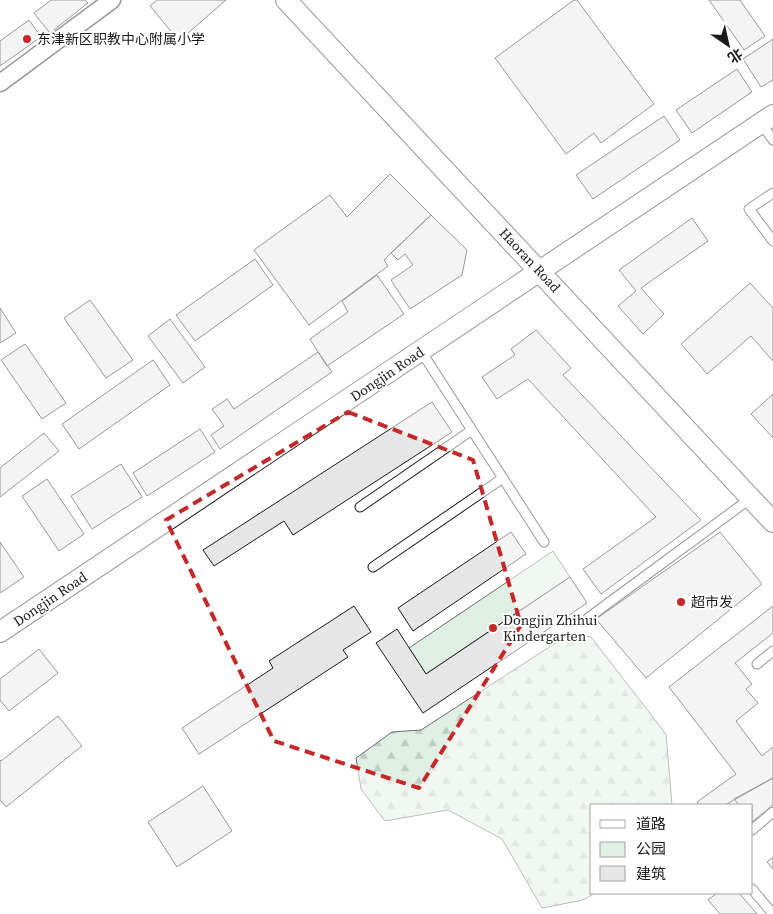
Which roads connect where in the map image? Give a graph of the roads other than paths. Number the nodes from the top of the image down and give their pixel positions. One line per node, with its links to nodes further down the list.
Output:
1 (112, 0): 3 (street)
2 (286, 0): 8 (street, Haoran Road)
3 (0, 83)
4 (767, 119): 5 (lane); 8 (street, Dongjin Road)
5 (773, 140)
6 (773, 193): 7 (lane)
7 (773, 241)
8 (541, 271): 9 (street, Dongjin Road); 12 (street, Haoran Road)
9 (421, 351): 10 (lane); 18 (street, Dongjin Road)
10 (472, 430): 11 (lane); 13 (lane)
11 (503, 478): 15 (lane); 16 (lane)
12 (751, 498): 14 (street, Haoran Road); 17 (lane)
13 (360, 507)
14 (773, 522)
15 (544, 542)
16 (373, 567)
17 (588, 618)
18 (0, 632)
19 (773, 651): 20 (lane)
20 (758, 664)
21 (773, 812): 22 (lane)
22 (753, 829)
23 (753, 891): 24 (lane)
24 (773, 914)

